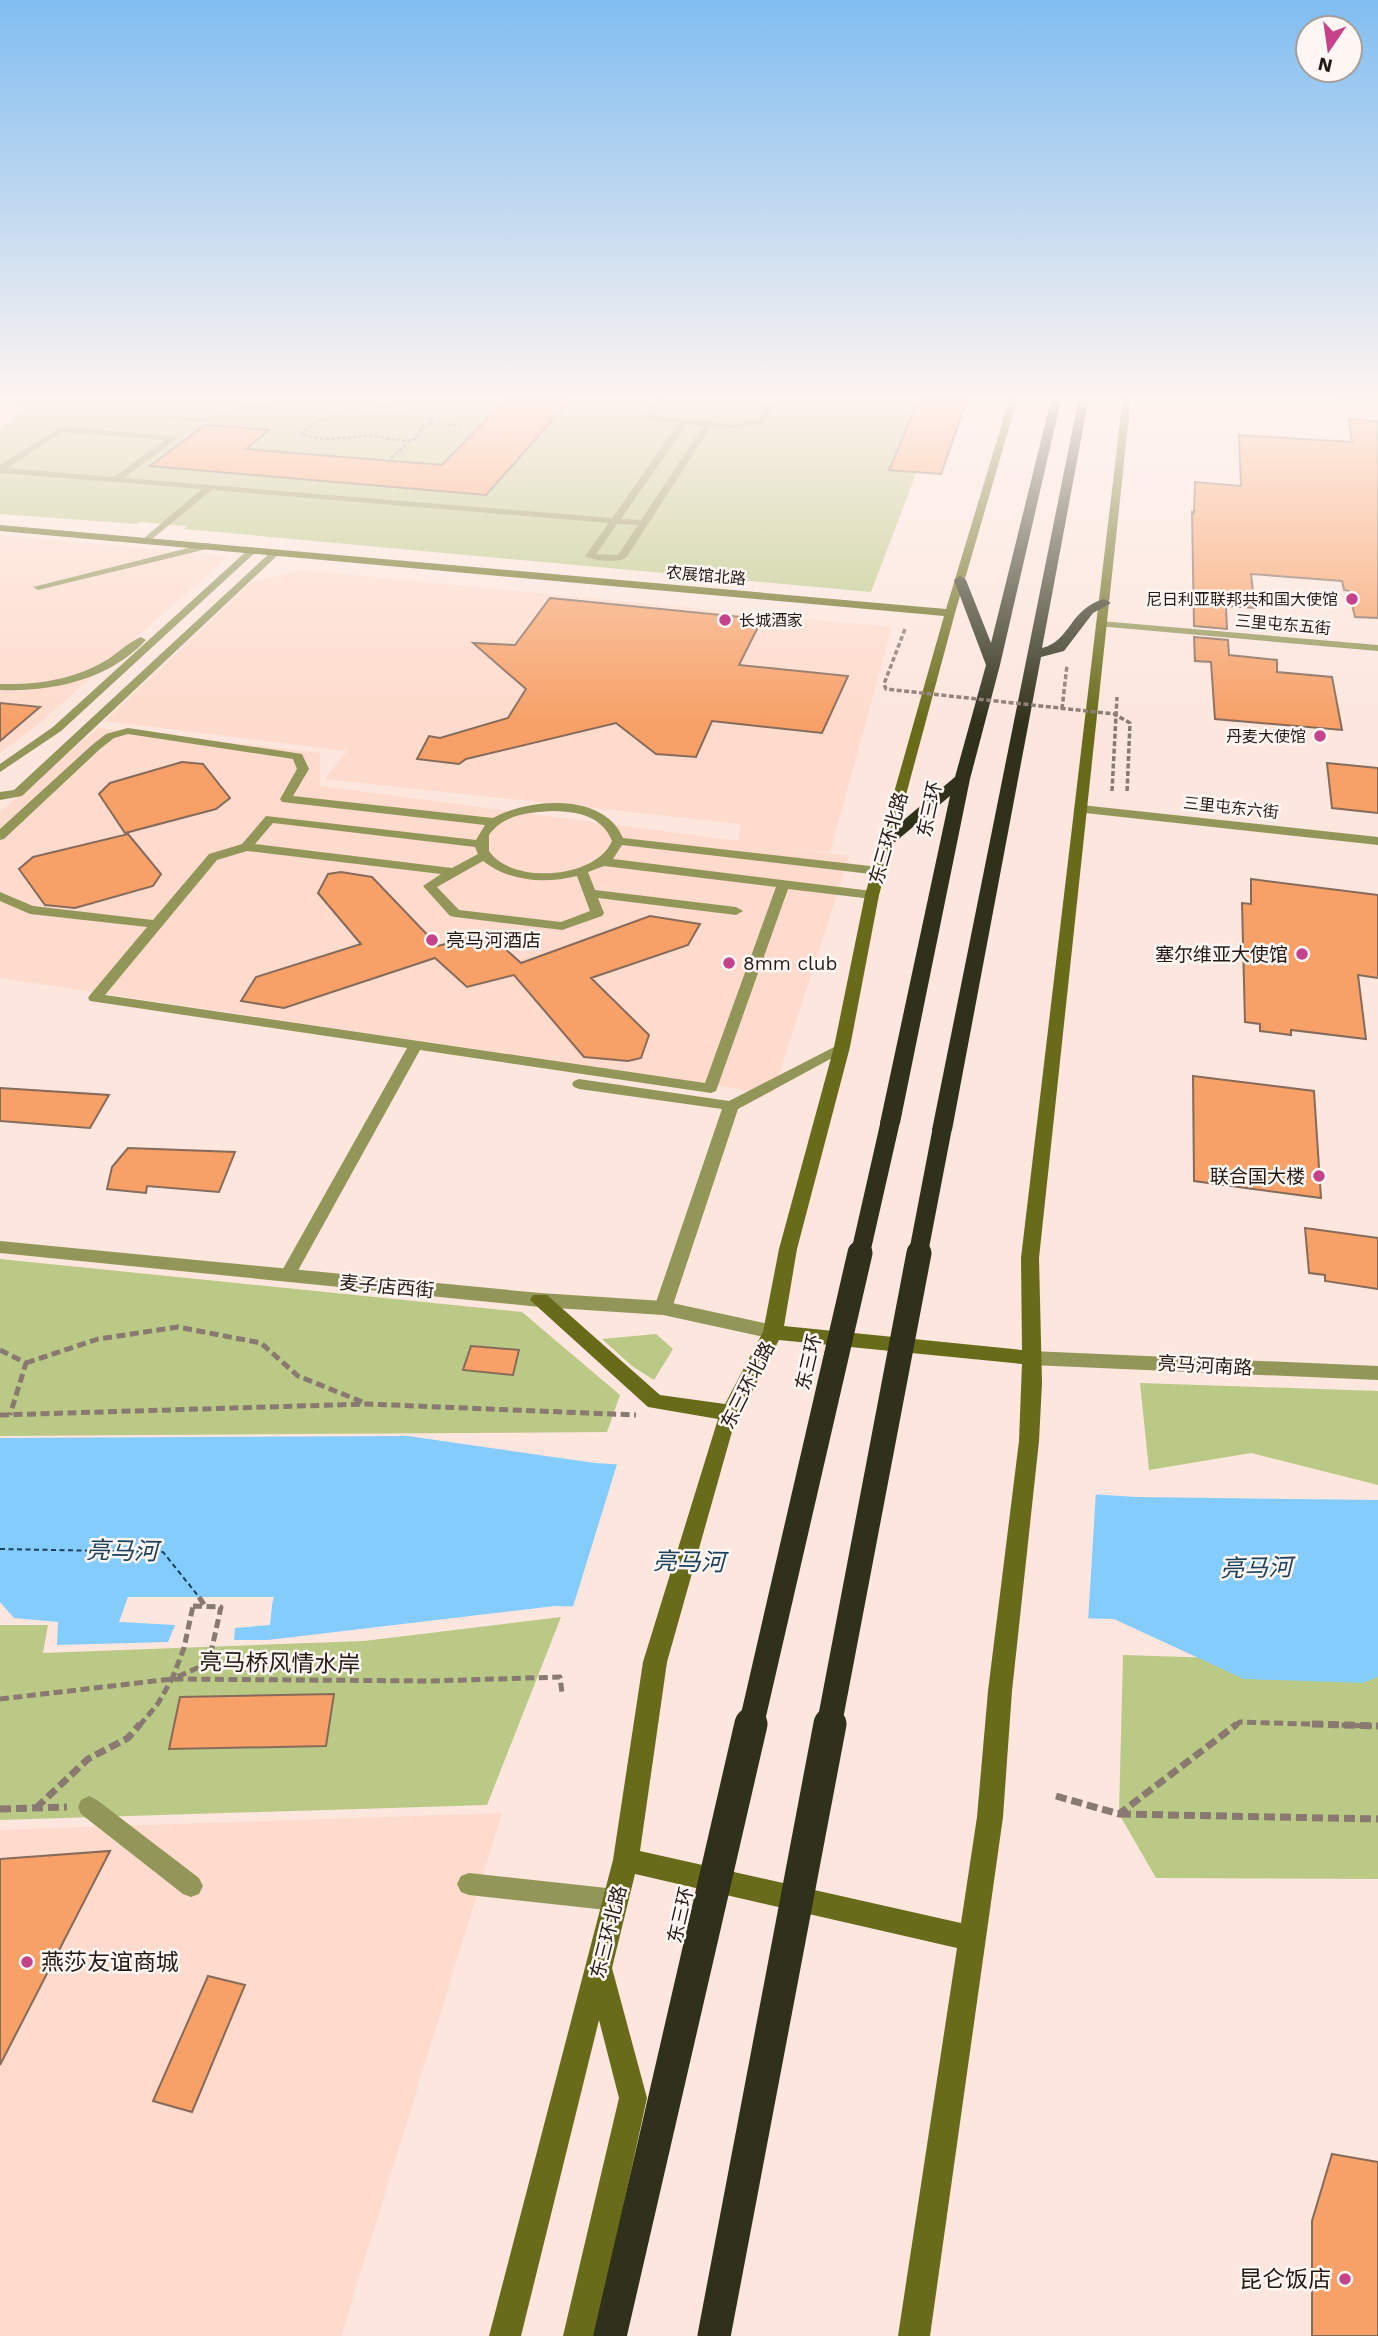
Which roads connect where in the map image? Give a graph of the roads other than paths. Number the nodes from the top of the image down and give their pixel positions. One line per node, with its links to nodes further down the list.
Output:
1 (187, 506): 12 (lane)
2 (437, 506): 9 (lane)
3 (626, 506): 9 (lane)
4 (653, 506): 10 (lane)
5 (982, 506): 17 (street, 东三环北路)
6 (1031, 506): 25 (highway, 东三环)
7 (1064, 506): 24 (highway)
8 (1113, 506): 20 (street)
9 (616, 521): 10 (lane); 10 (lane)
10 (642, 523)
11 (0, 528): 12 (street, 农展馆北路)
12 (146, 540): 13 (street, 农展馆北路)
13 (208, 546): 14 (street, 农展馆北路); 18 (lane)
14 (254, 550): 15 (street, 农展馆北路); 16 (lane)
15 (276, 552): 19 (lane); 21 (street, 农展馆北路)
16 (222, 580): 19 (lane); 26 (lane); 27 (lane)
17 (960, 580): 21 (street, 东三环北路); 25 (highway)
18 (38, 587)
19 (237, 587): 29 (lane)
20 (1104, 603): 22 (street); 24 (highway)
21 (950, 613): 35 (street, 东三环北路)
22 (1101, 624): 23 (street, 三里屯东五街); 32 (street)
23 (1378, 648)
24 (1036, 654): 72 (highway, bridge)
25 (993, 665): 28 (highway, 东三环)
26 (0, 687)
27 (3, 764)
28 (962, 779): 35 (highway); 71 (highway, 东三环, bridge)
29 (18, 793): 30 (lane); 31 (lane)
30 (0, 796)
31 (43, 796): 33 (lane); 34 (lane)
32 (1081, 809): 37 (street, 三里屯东六街); 59 (street)
33 (495, 822): 36 (lane); 39 (lane)
34 (0, 836)
35 (889, 839): 41 (street, 东三环北路)
36 (618, 841): 40 (lane); 41 (lane)
37 (1378, 841)
38 (246, 847): 39 (lane); 42 (lane); 49 (lane)
39 (481, 850): 42 (lane); 43 (lane)
40 (603, 863): 43 (lane); 44 (lane)
41 (879, 871): 46 (street, 东三环北路)
42 (454, 872): 45 (lane)
43 (582, 872): 45 (lane)
44 (783, 884): 46 (lane); 50 (lane)
45 (590, 893): 48 (lane)
46 (872, 895): 51 (street, 东三环北路)
47 (0, 896): 49 (lane)
48 (736, 911)
49 (155, 924): 50 (lane)
50 (416, 1044): 55 (lane)
51 (842, 1047): 53 (lane); 58 (street, 东三环北路)
52 (579, 1084): 53 (lane)
53 (731, 1106): 57 (lane)
54 (0, 1247): 55 (street, 麦子店西街)
55 (287, 1276): 56 (street, 麦子店西街)
56 (540, 1300): 57 (street, 麦子店西街); 61 (street)
57 (663, 1308): 58 (street, 麦子店西街)
58 (773, 1332): 59 (street); 61 (street, 东三环北路)
59 (1031, 1358): 60 (street, 亮马河南路); 67 (street)
60 (1378, 1373)
61 (728, 1421): 63 (street, 东三环北路)
62 (89, 1807): 65 (lane)
63 (626, 1860): 66 (street, 东三环北路); 67 (street)
64 (469, 1884): 66 (lane)
65 (191, 1886)
66 (616, 1900): 68 (street, 东三环北路)
67 (974, 1939): 73 (street)
68 (599, 1968): 69 (street, 东三环北路); 70 (street)
69 (505, 2336)
70 (579, 2336)
71 (610, 2336)
72 (713, 2336)
73 (914, 2336)

